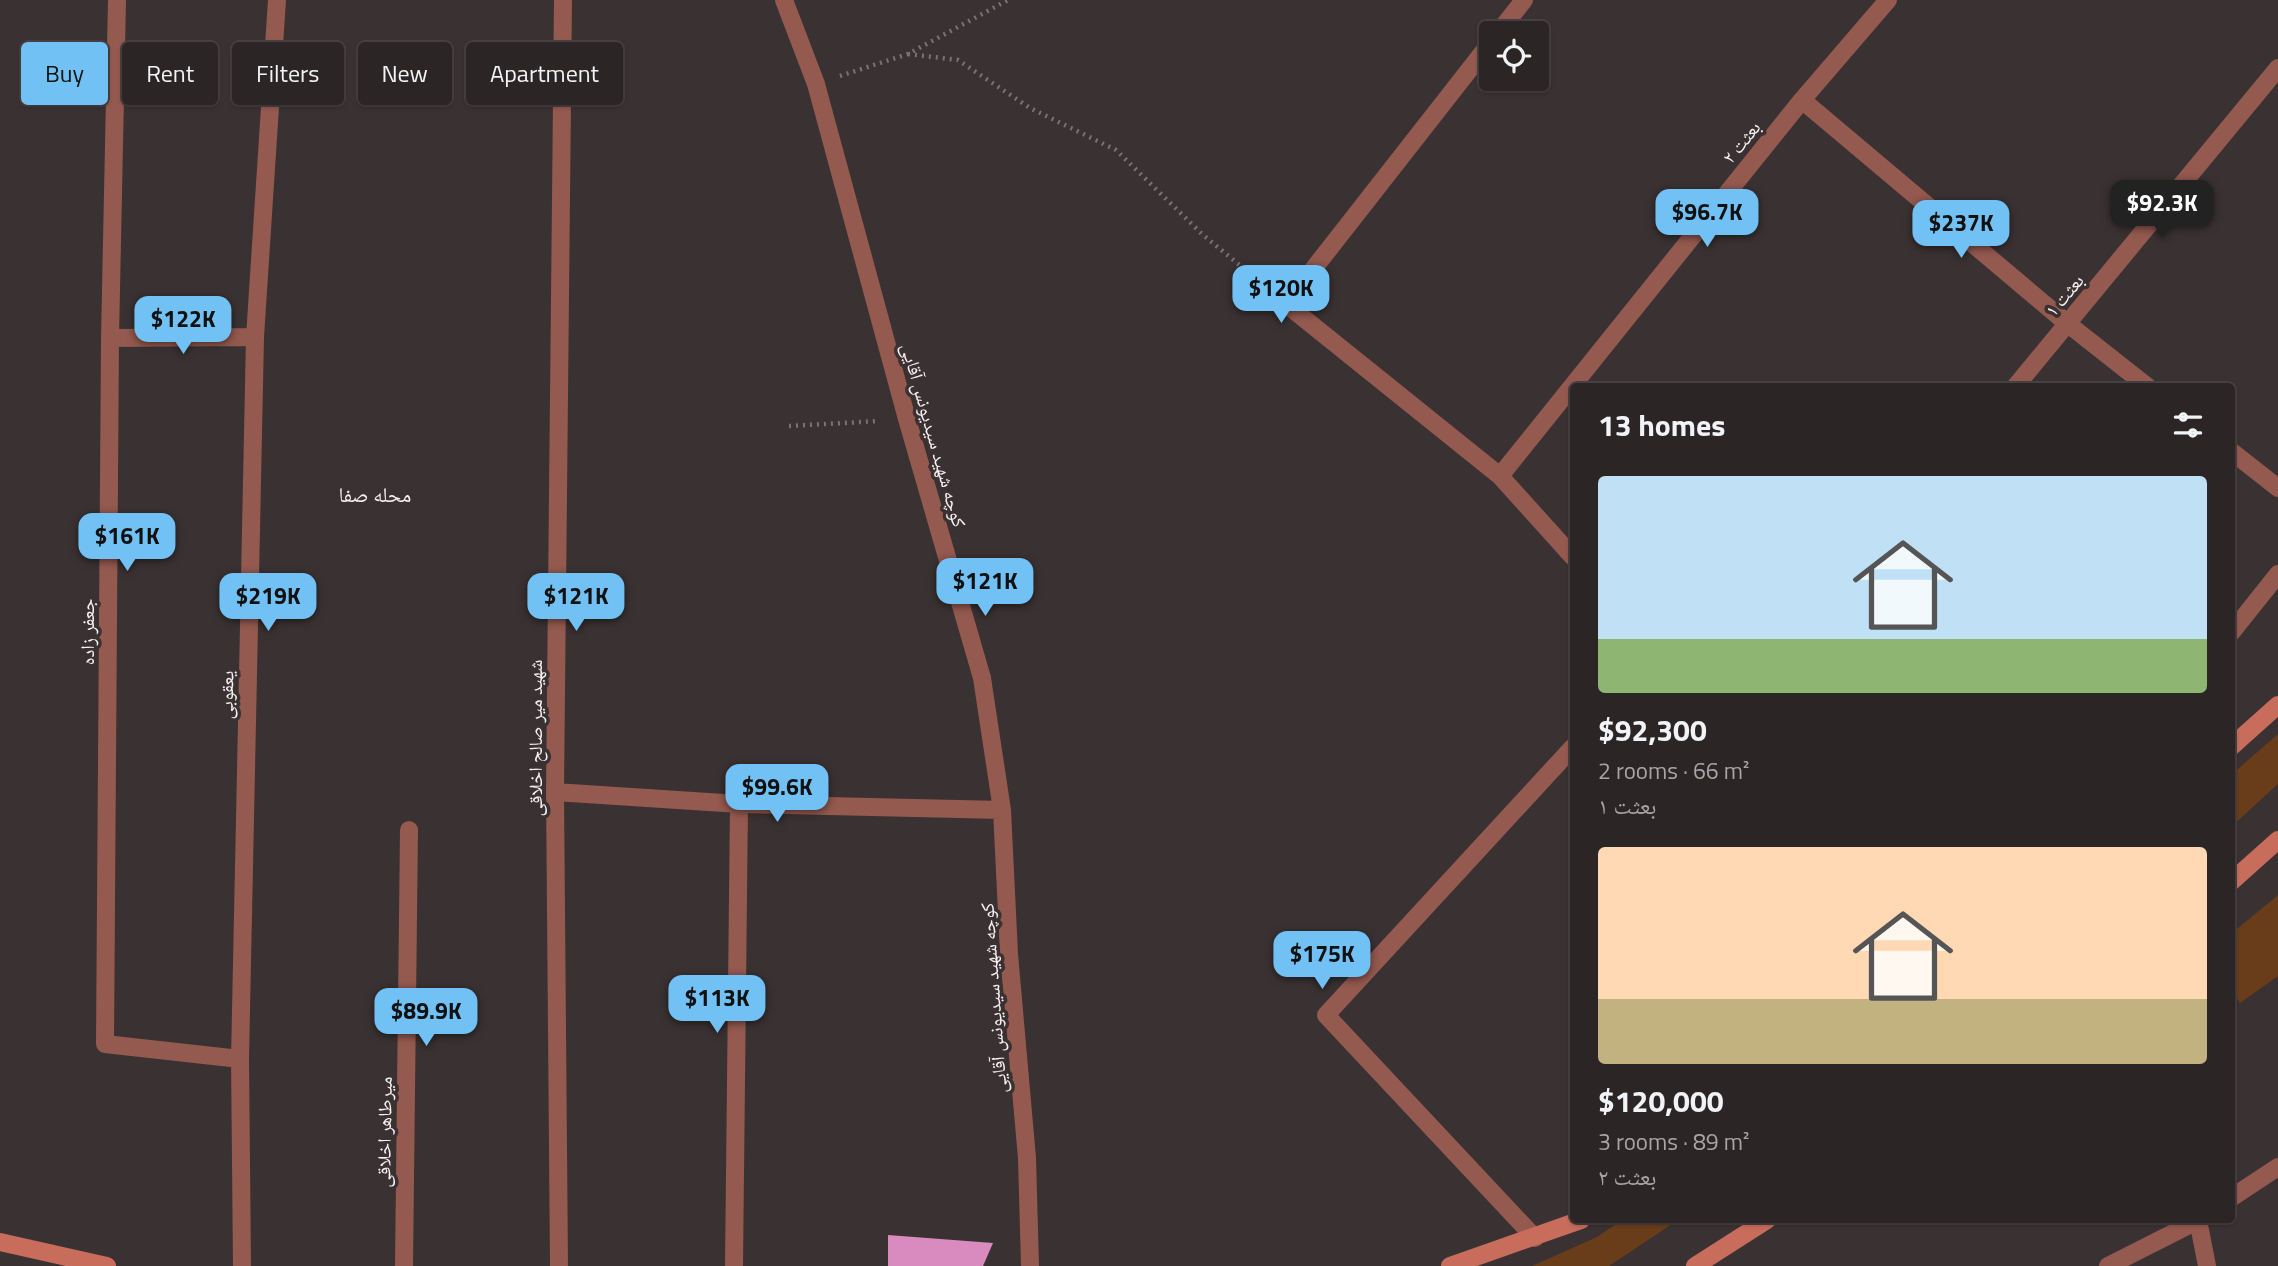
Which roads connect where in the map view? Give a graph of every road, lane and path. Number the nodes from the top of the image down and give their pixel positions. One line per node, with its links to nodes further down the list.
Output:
1 (117, 0): 17 (street, جعفر زاده)
2 (277, 0): 16 (street, یعقوبی)
3 (562, 0): 33 (street, شهید میر صالح اخلاقی)
4 (784, 0): 12 (street, کوچه شهید سیدیونس آقایی)
5 (1008, 0): 9 (path)
6 (1524, 0): 8 (street)
7 (1888, 0): 13 (street, بعثت ۲)
8 (1507, 21)
9 (908, 54): 12 (path); 14 (path)
10 (1479, 57): 14 (street)
11 (2278, 68): 15 (street, بعثت ۱)
12 (816, 84): 22 (street, کوچه شهید سیدیونس آقایی)
13 (1802, 100): 15 (street); 18 (street, بعثت ۲)
14 (1286, 304): 25 (street)
15 (2068, 324): 19 (street, بعثت ۱); 20 (street)
16 (255, 337): 17 (street); 39 (street, یعقوبی)
17 (110, 338): 39 (street, جعفر زاده)
18 (1575, 383)
19 (2018, 383)
20 (2143, 383)
21 (1570, 390): 25 (street, بعثت ۲)
22 (907, 419): 23 (path); 35 (street, کوچه شهید سیدیونس آقایی)
23 (789, 426)
24 (2235, 455): 26 (street)
25 (1500, 477): 27 (street)
26 (2278, 488)
27 (1570, 554)
28 (2278, 574): 29 (street)
29 (2235, 628)
30 (2278, 705): 31 (main road)
31 (2235, 743)
32 (1570, 750): 46 (street)
33 (555, 792): 34 (street); 51 (street, شهید میر صالح اخلاقی)
34 (739, 804): 35 (street); 52 (street)
35 (1002, 810): 53 (street, کوچه شهید سیدیونس آقایی)
36 (409, 830): 50 (street, میرطاهر اخلاقی)
37 (2278, 840): 38 (main road)
38 (2235, 878)
39 (240, 1059): 49 (street, یعقوبی)
40 (2278, 1167): 41 (street)
41 (2235, 1195)
42 (1573, 1223): 46 (main road)
43 (1762, 1223): 55 (main road)
44 (2193, 1223): 56 (street)
45 (2200, 1223): 57 (street)
46 (1535, 1238): 54 (main road)
47 (0, 1242): 48 (main road)
48 (107, 1266)
49 (242, 1266)
50 (404, 1266)
51 (559, 1266)
52 (734, 1266)
53 (1030, 1266)
54 (1450, 1266)
55 (1695, 1266)
56 (2108, 1266)
57 (2207, 1266)

